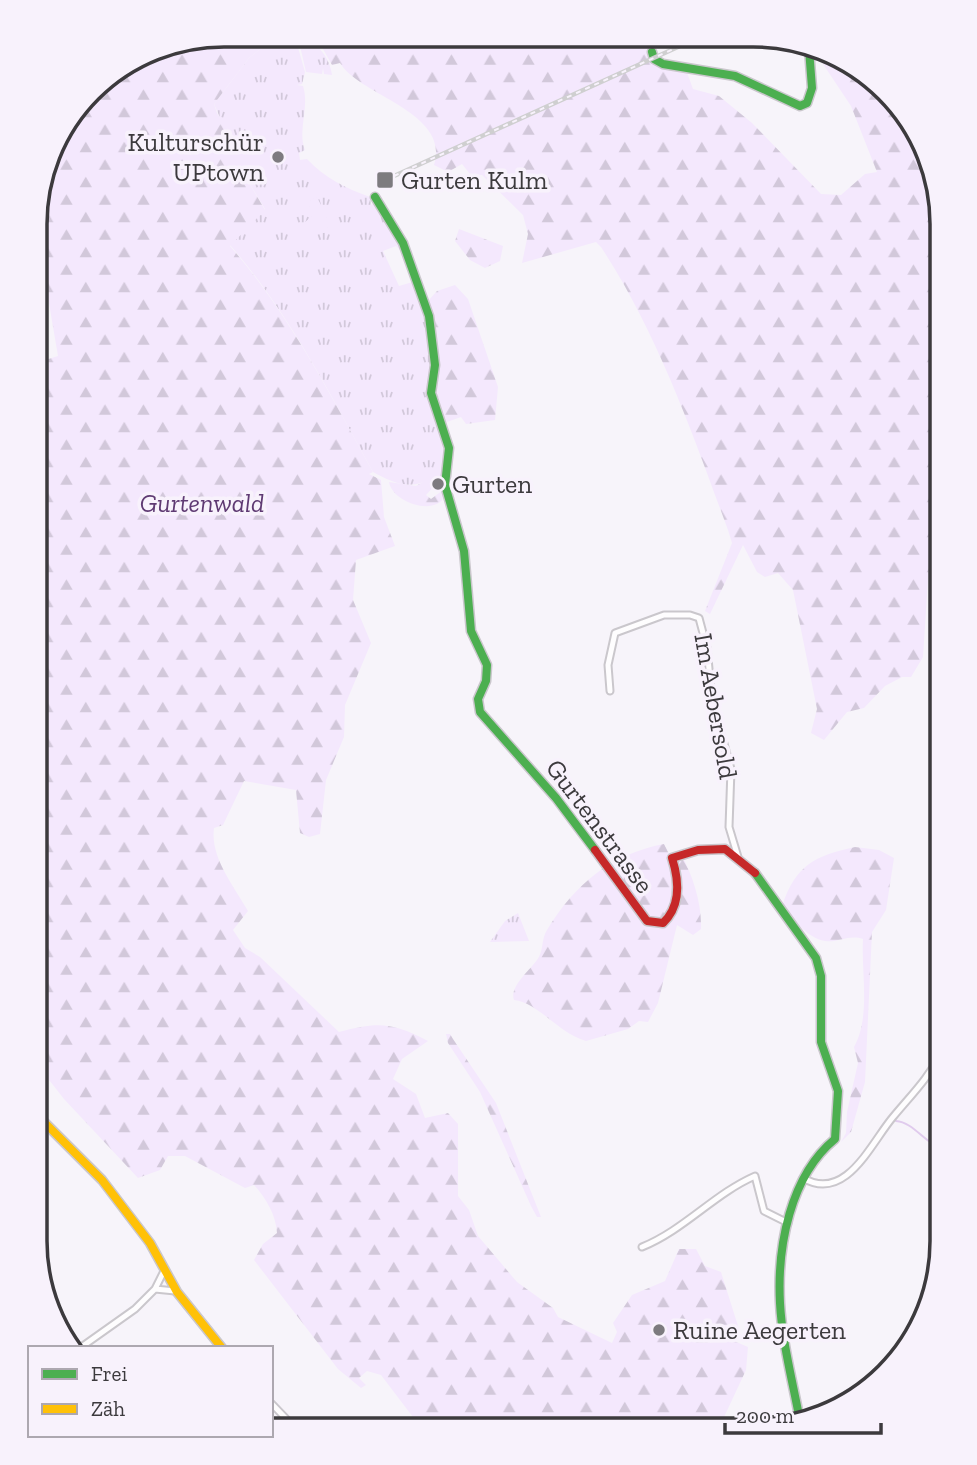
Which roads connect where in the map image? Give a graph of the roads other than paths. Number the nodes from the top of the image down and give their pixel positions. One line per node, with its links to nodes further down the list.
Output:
1 (652, 52): 2 (street)
2 (810, 57)
3 (375, 197): 5 (street, Gurtenstrasse)
4 (610, 691): 5 (street, Im Aebersold)
5 (738, 857): 8 (street)
6 (929, 1075): 8 (street)
7 (47, 1125): 11 (street)
8 (803, 1178): 9 (street)
9 (788, 1223): 10 (street); 17 (street)
10 (642, 1247)
11 (164, 1271): 12 (street); 13 (street)
12 (155, 1289): 13 (street); 14 (street)
13 (177, 1292): 15 (street)
14 (83, 1346)
15 (220, 1346)
16 (273, 1405): 18 (street)
17 (798, 1411)
18 (285, 1418)

